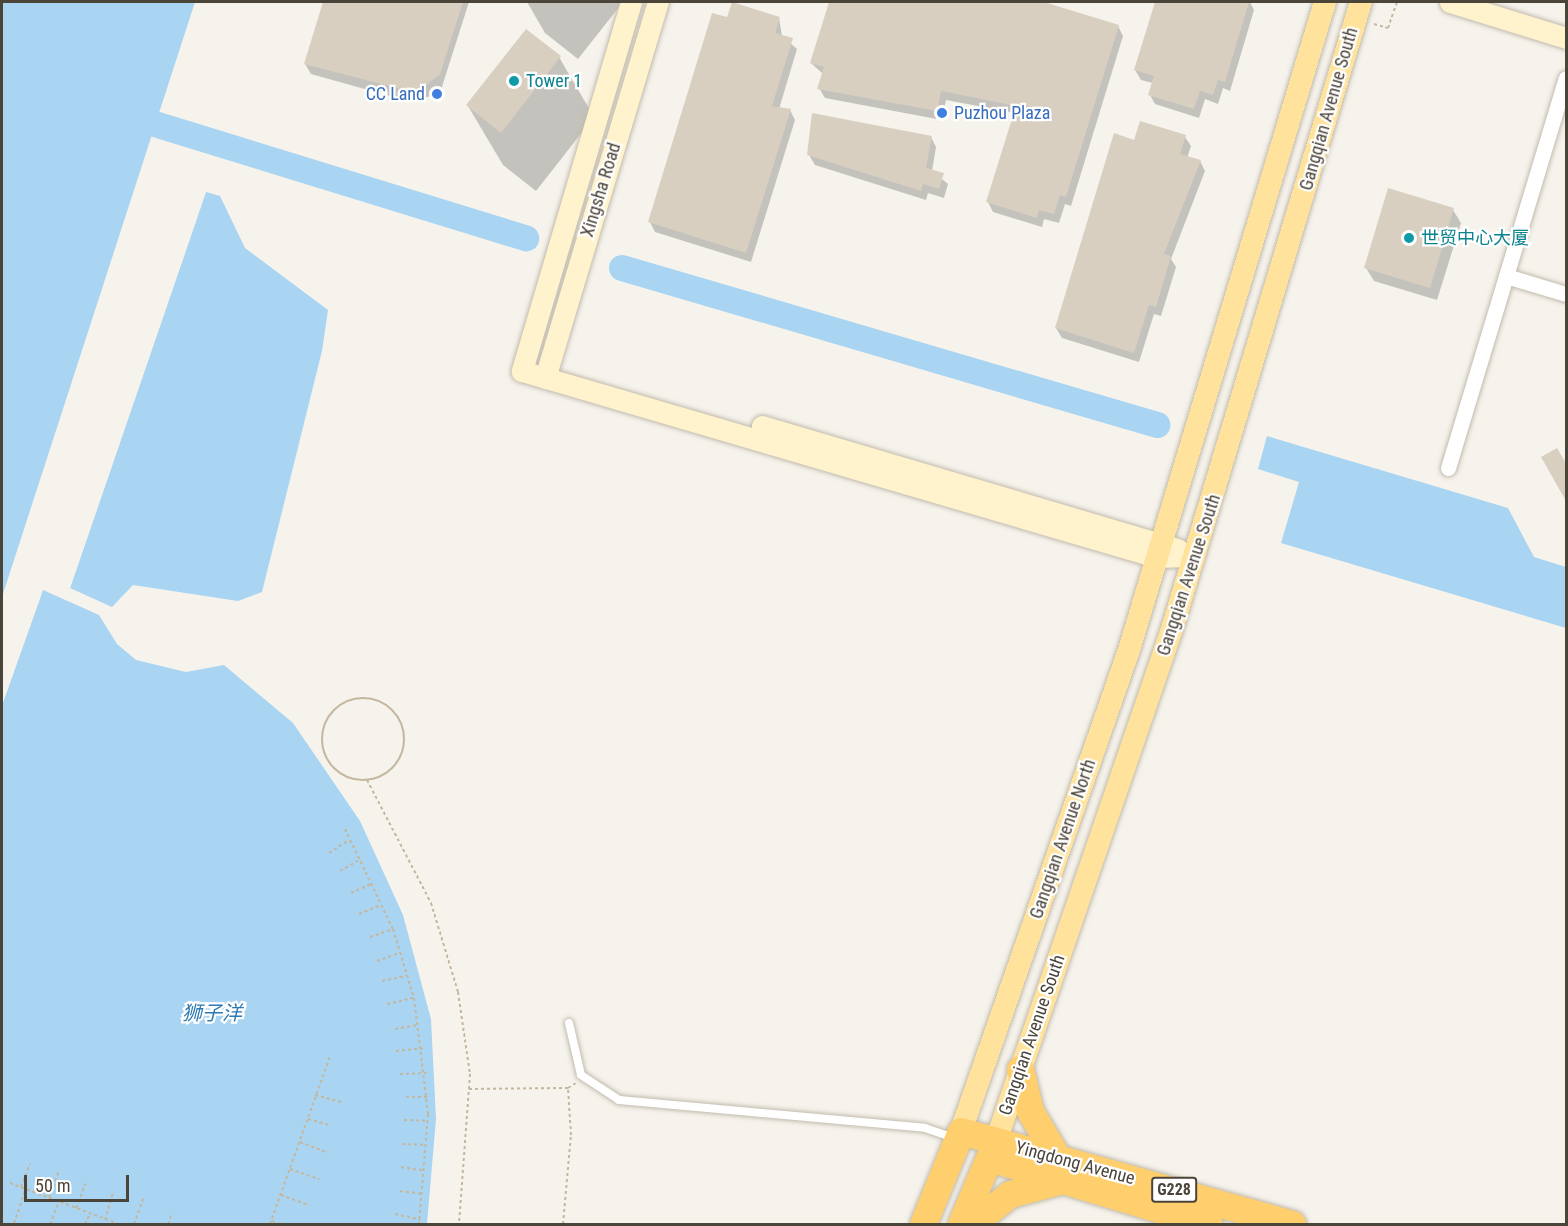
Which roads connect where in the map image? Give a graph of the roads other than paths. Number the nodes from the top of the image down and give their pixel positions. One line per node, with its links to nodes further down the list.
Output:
1 (631, 2): 10 (street, Xingsha Road)
2 (658, 2): 10 (street, Xingsha Road)
3 (1324, 2): 11 (main road, Gangqian Avenue South)
4 (1361, 2): 14 (main road, Gangqian Avenue South)
5 (1450, 2): 6 (street)
6 (1566, 38)
7 (1566, 78): 8 (street)
8 (1506, 276): 9 (street); 12 (street)
9 (1566, 294)
10 (547, 371): 13 (street)
11 (1191, 448): 13 (main road, Gangqian Avenue North)
12 (1448, 468)
13 (1160, 550): 14 (street); 15 (main road, Gangqian Avenue North)
14 (1194, 556): 17 (main road, Gangqian Avenue South)
15 (1003, 1011): 17 (main road); 19 (main road, Gangqian Avenue North)
16 (569, 1023): 19 (lane)
17 (1037, 1023): 18 (main road, Gangqian Avenue South)
18 (1020, 1069): 20 (main road, Gangqian Avenue South); 21 (highway)
19 (958, 1139): 20 (highway, Yingdong Avenue / G228); 23 (highway, Gangqian Avenue North)
20 (992, 1149): 21 (highway, Yingdong Avenue / G228); 22 (highway, Yingdong Avenue / G228); 24 (highway)
21 (1056, 1155): 27 (highway, Yingdong Avenue / G228)
22 (1066, 1180): 25 (highway); 26 (highway, Yingdong Avenue / G228)
23 (923, 1224)
24 (961, 1224)
25 (972, 1224)
26 (1209, 1224)
27 (1292, 1224)

